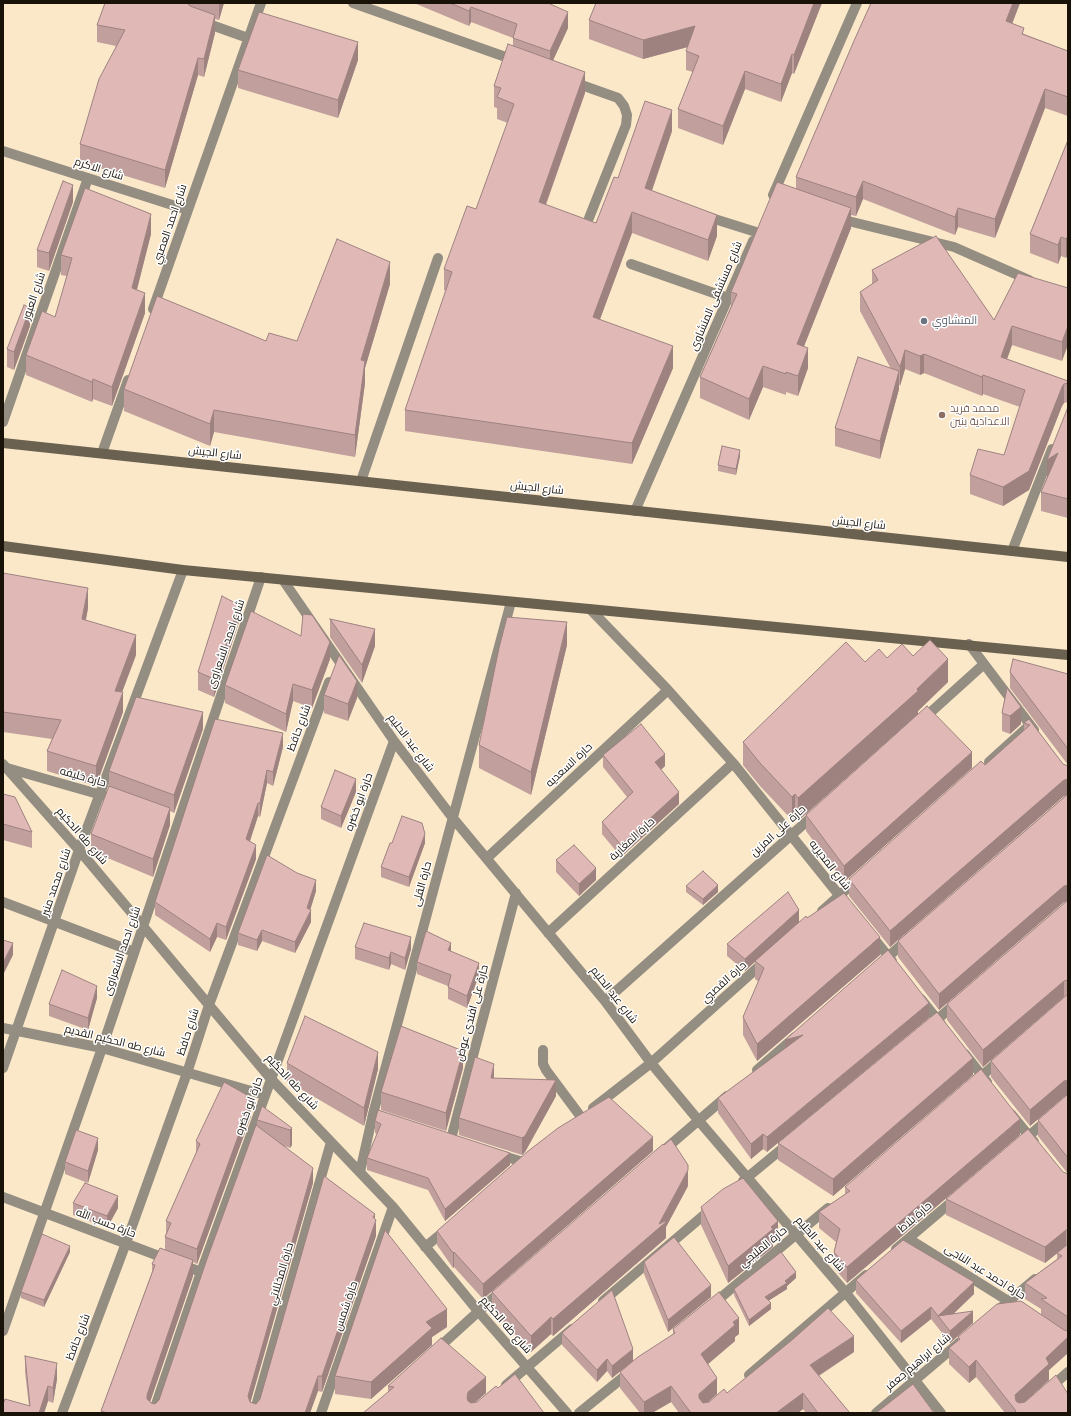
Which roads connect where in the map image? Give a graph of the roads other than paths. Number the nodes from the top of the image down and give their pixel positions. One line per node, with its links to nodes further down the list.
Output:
1 (261, 3): 5 (street, شارع احمد العصبي)
2 (353, 3): 6 (street)
3 (857, 3): 10 (street)
4 (193, 18): 5 (street)
5 (248, 38): 11 (street, شارع احمد العصبي)
6 (526, 65)
7 (564, 78): 14 (street)
8 (3, 151): 9 (street, شارع الاكرم)
9 (88, 178): 11 (street, شارع الاكرم); 23 (street, شارع العبور)
10 (768, 207)
11 (188, 210): 21 (street, شارع احمد العصبي)
12 (692, 211): 16 (street)
13 (830, 216): 19 (street)
14 (589, 218)
15 (762, 220): 16 (street, شارع مستشفى المنشاوى)
16 (756, 232): 20 (street, شارع مستشفى المنشاوى)
17 (438, 258): 27 (street)
18 (631, 264): 20 (street)
19 (1040, 284)
20 (728, 298): 28 (street, شارع مستشفى المنشاوى)
21 (149, 320)
22 (131, 372): 26 (street)
23 (3, 422)
24 (1057, 437): 30 (street)
25 (3, 443): 26 (main road, شارع الجيش)
26 (102, 454): 27 (main road, شارع الجيش)
27 (361, 481): 28 (main road, شارع الجيش)
28 (635, 511): 30 (main road, شارع الجيش)
29 (3, 546): 32 (main road)
30 (1012, 551): 31 (main road, شارع الجيش)
31 (1068, 557)
32 (183, 570): 33 (main road); 49 (street, شارع محمد منير)
33 (261, 578): 34 (main road); 63 (street, شارع احمد الشعراوى)
34 (283, 580): 35 (main road); 39 (street, شارع عبد الحليم)
35 (511, 602): 36 (main road); 52 (street, حارة القلى)
36 (590, 609): 37 (main road); 41 (street, شارع المديريه)
37 (969, 644): 38 (main road); 40 (street)
38 (1068, 655)
39 (337, 660): 45 (street, شارع عبد الحليم); 75 (street, شارع حافظ)
40 (984, 664): 42 (street); 43 (street)
41 (668, 690): 46 (street, شارع المديريه); 55 (street, حارة السعديه)
42 (1030, 725): 44 (street); 47 (street)
43 (914, 726)
44 (1040, 738)
45 (394, 741): 52 (street, شارع عبد الحليم); 91 (street, حارة ابو خضره)
46 (733, 763): 53 (street, شارع المديريه); 66 (street, حارة المغاربة)
47 (982, 767)
48 (4, 769): 49 (street, حارة خليفه); 54 (street, شارع طه الحكيم)
49 (100, 794): 50 (street, حارة خليفه); 54 (street, شارع محمد منير)
50 (114, 799)
51 (821, 809): 53 (street, حارة على المزين)
52 (452, 817): 55 (street, شارع عبد الحليم); 107 (street, حارة القلى)
53 (792, 835): 58 (street, شارع المديريه); 74 (street, حارة على المزين)
54 (79, 850): 62 (street, شارع محمد منير); 63 (street, شارع طه الحكيم)
55 (487, 858): 57 (street, شارع عبد الحليم)
56 (863, 874): 58 (street)
57 (516, 893): 66 (street, شارع عبد الحليم); 101 (street, حارة على افندى عوض)
58 (839, 895): 60 (street, شارع المديريه); 61 (street)
59 (3, 902): 62 (street)
60 (849, 907)
61 (813, 918)
62 (55, 922): 67 (street); 79 (street, شارع محمد منير)
63 (143, 926): 67 (street, شارع احمد الشعراوى); 75 (street, شارع طه الحكيم)
64 (864, 926): 69 (street)
65 (918, 930): 69 (street)
66 (548, 933): 74 (street, شارع عبد الحليم)
67 (134, 952): 83 (street, شارع احمد الشعراوى)
68 (775, 952): 86 (street, حارة القصبي)
69 (889, 956): 70 (street); 71 (street)
70 (898, 968)
71 (871, 972)
72 (915, 991): 76 (street)
73 (967, 994): 76 (street)
74 (605, 1001): 86 (street, شارع عبد الحليم)
75 (209, 1005): 88 (street, شارع حافظ); 91 (street, شارع طه الحكيم)
76 (937, 1020): 80 (street); 81 (street)
77 (3, 1028): 79 (street, شارع طه الحكيم القديم)
78 (805, 1029): 89 (street)
79 (17, 1030): 83 (street, شارع طه الحكيم القديم); 87 (street, شارع محمد منير)
80 (925, 1030)
81 (947, 1032)
82 (957, 1044): 90 (street)
83 (102, 1048): 88 (street, شارع طه الحكيم القديم); 116 (street, شارع احمد الشعراوى)
84 (543, 1050): 86 (street, حارة القصبي)
85 (1010, 1051): 90 (street)
86 (651, 1063): 98 (street, شارع عبد الحليم)
87 (3, 1068)
88 (187, 1073): 95 (street, شارع طه الحكيم القديم); 120 (street, شارع حافظ)
89 (751, 1075)
90 (982, 1075): 92 (street); 93 (street)
91 (271, 1079): 95 (street, حارة ابو خضره); 102 (street, شارع طه الحكيم)
92 (970, 1086)
93 (991, 1088)
94 (734, 1090): 98 (street)
95 (266, 1095): 124 (street, حارة ابو خضره)
96 (1068, 1102): 99 (street)
97 (1005, 1106): 99 (street)
98 (699, 1121): 106 (street); 109 (street, شارع عبد الحليم)
99 (1028, 1136): 103 (street); 104 (street)
100 (796, 1137): 109 (street)
101 (451, 1139)
102 (331, 1142): 107 (street, شارع طه الحكيم); 147 (street, حارة المخللاتي)
103 (1017, 1146)
104 (1038, 1148)
105 (487, 1150): 108 (street)
106 (658, 1156)
107 (360, 1172): 115 (street, شارع طه الحكيم)
108 (512, 1172)
109 (747, 1177): 110 (street); 118 (street, شارع عبد الحليم)
110 (735, 1188)
111 (964, 1192): 119 (street, حارة بلاط)
112 (3, 1197): 116 (street, حارة حسب الله)
113 (836, 1202): 118 (street, حارة المليجي)
114 (717, 1204): 129 (street)
115 (393, 1207): 121 (street, شارع طه الحكيم); 148 (street, حارة شمس)
116 (44, 1212): 120 (street, حارة حسب الله); 135 (street, شارع احمد الشعراوى)
117 (454, 1222): 121 (street)
118 (797, 1236): 127 (street, شارع عبد الحليم); 130 (street, حارة المليجي)
119 (909, 1239): 122 (street, حارة بلاط); 128 (street, حارة احمد عبد الناجى)
120 (126, 1243): 124 (street, حارة حسب الله); 145 (street, شارع حافظ)
121 (426, 1247): 132 (street, شارع طه الحكيم)
122 (890, 1255)
123 (873, 1269): 127 (street)
124 (201, 1272): 146 (street, حارة ابو خضره)
125 (1044, 1272): 128 (street)
126 (511, 1283): 132 (street)
127 (846, 1293): 141 (street, شارع عبد الحليم); 142 (street)
128 (1009, 1301): 131 (street, حارة احمد عبد الناجى); 133 (street)
129 (597, 1307)
130 (706, 1310)
131 (1022, 1310)
132 (478, 1311): 137 (street); 139 (street, شارع طه الحكيم)
133 (989, 1318)
134 (580, 1322): 139 (street)
135 (3, 1331)
136 (966, 1337): 141 (street, شارع ابراهيم جعفر)
137 (431, 1354)
138 (640, 1364): 150 (street)
139 (527, 1368): 144 (street); 149 (street, شارع طه الحكيم)
140 (1068, 1372): 143 (street)
141 (915, 1380): 151 (street, شارع ابراهيم جعفر); 152 (street, شارع عبد الحليم)
142 (740, 1383)
143 (1044, 1392)
144 (497, 1393)
145 (62, 1413)
146 (153, 1413)
147 (254, 1413)
148 (321, 1413)
149 (567, 1413)
150 (579, 1413)
151 (876, 1413)
152 (941, 1413)

